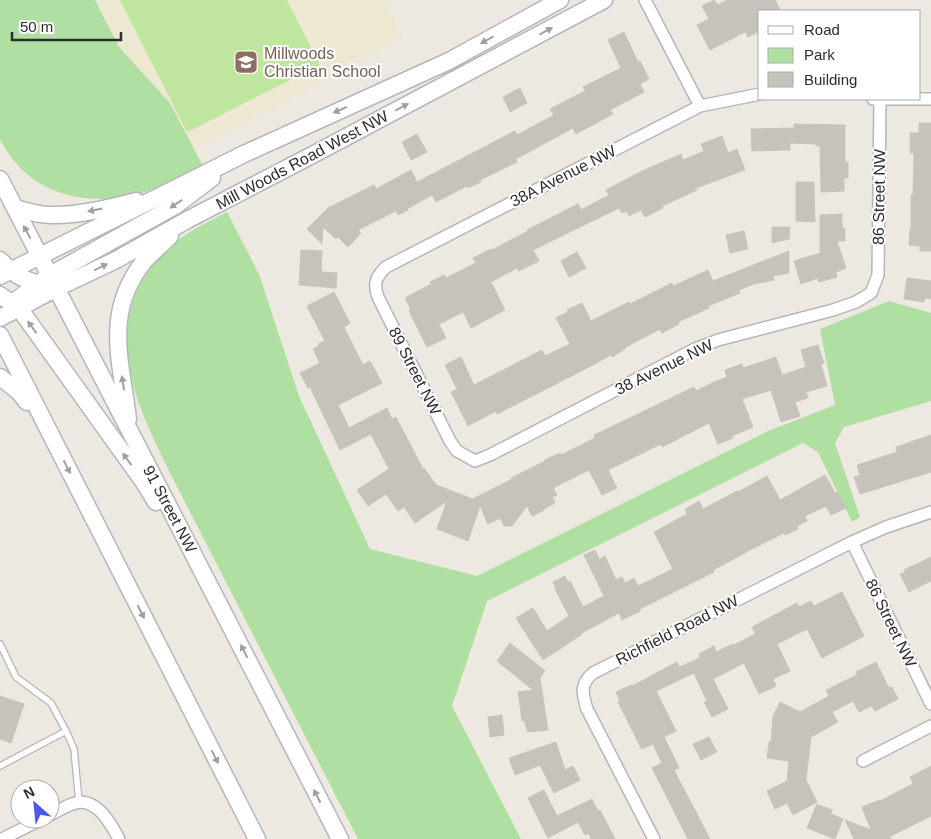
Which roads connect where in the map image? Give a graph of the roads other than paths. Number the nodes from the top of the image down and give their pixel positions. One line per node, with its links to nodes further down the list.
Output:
1 (560, 0): 7 (main road, Mill Woods Road West NW, one-way to 7)
2 (604, 0): 11 (main road, Mill Woods Road West NW, one-way to 2)
3 (645, 0): 6 (street)
4 (758, 94): 6 (street, 38A Avenue NW)
5 (880, 100): 17 (street, 86 Street NW)
6 (700, 106): 14 (street, 38A Avenue NW)
7 (244, 154): 9 (main road, Mill Woods Road West NW); 15 (main road, one-way to 15)
8 (0, 179): 10 (main road, 91 Street NW)
9 (160, 195): 10 (main road, one-way to 10); 12 (main road, Mill Woods Road West NW)
10 (15, 208): 12 (main road, 91 Street NW, one-way to 10)
11 (188, 219): 15 (main road, Mill Woods Road West NW, one-way to 11); 23 (main road, one-way to 11)
12 (40, 256): 13 (main road, Mill Woods Road West NW); 15 (main road, 91 Street NW)
13 (8, 271): 15 (main road); 16 (main road, Mill Woods Road West NW)
14 (376, 279): 24 (street, 89 Street NW)
15 (48, 282): 18 (main road, Mill Woods Road West NW); 23 (main road, 91 Street NW)
16 (0, 290)
17 (871, 293): 24 (street, 38 Avenue NW)
18 (10, 302): 19 (main road, Mill Woods Road West NW); 27 (main road, one-way to 18)
19 (0, 317)
20 (0, 335): 22 (main road)
21 (0, 377): 22 (main road)
22 (45, 424): 39 (main road, one-way to 39)
23 (130, 431): 27 (main road, 91 Street NW)
24 (467, 457)
25 (931, 512): 26 (street, Richfield Road NW)
26 (852, 542): 29 (street, 86 Street NW); 41 (street, Richfield Road NW)
27 (211, 588): 40 (main road, 91 Street NW, one-way to 27)
28 (0, 644): 31 (lane)
29 (931, 704)
30 (931, 726): 32 (street)
31 (66, 731): 33 (lane); 34 (lane)
32 (862, 761)
33 (0, 766)
34 (79, 802): 35 (street); 38 (street)
35 (60, 810)
36 (22, 829): 37 (street)
37 (2, 839)
38 (119, 839)
39 (257, 839)
40 (340, 839)
41 (654, 839)

